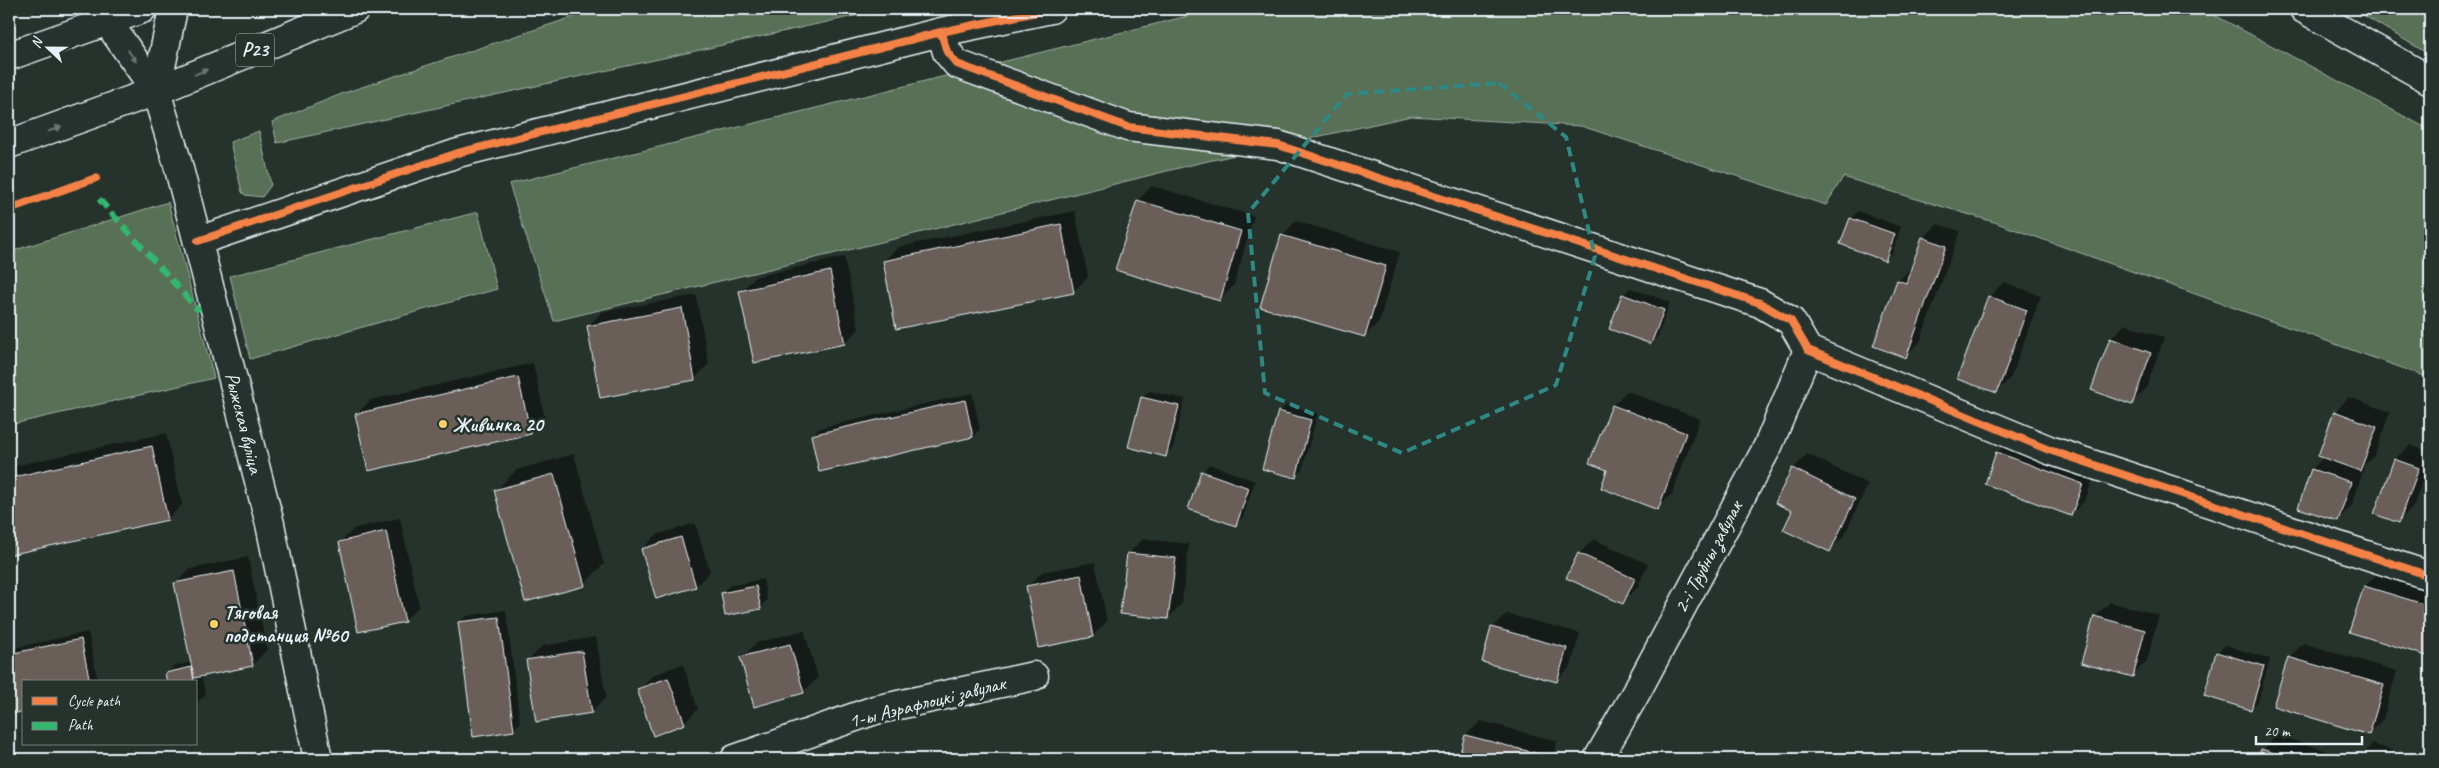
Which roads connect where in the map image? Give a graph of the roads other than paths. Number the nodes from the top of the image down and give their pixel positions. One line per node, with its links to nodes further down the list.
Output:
1 (142, 9): 6 (street)
2 (173, 9): 10 (street)
3 (355, 9): 10 (street, Р23, one-way to 3)
4 (1051, 9): 7 (street)
5 (2304, 9): 9 (street)
6 (103, 15): 8 (street); 10 (street, one-way to 10)
7 (941, 32): 12 (street); 13 (street)
8 (9, 56)
9 (2430, 80)
10 (156, 90): 11 (street, Р23, one-way to 10); 12 (street, Рыжская вуліца)
11 (9, 144)
12 (198, 241): 16 (street, Рыжская вуліца)
13 (1808, 350): 14 (street); 18 (street, 2-і Трубны завулак)
14 (2430, 576)
15 (1034, 676): 17 (street, 1-ы Аэрафлоцкі завулак)
16 (318, 759)
17 (735, 759)
18 (1598, 759)

